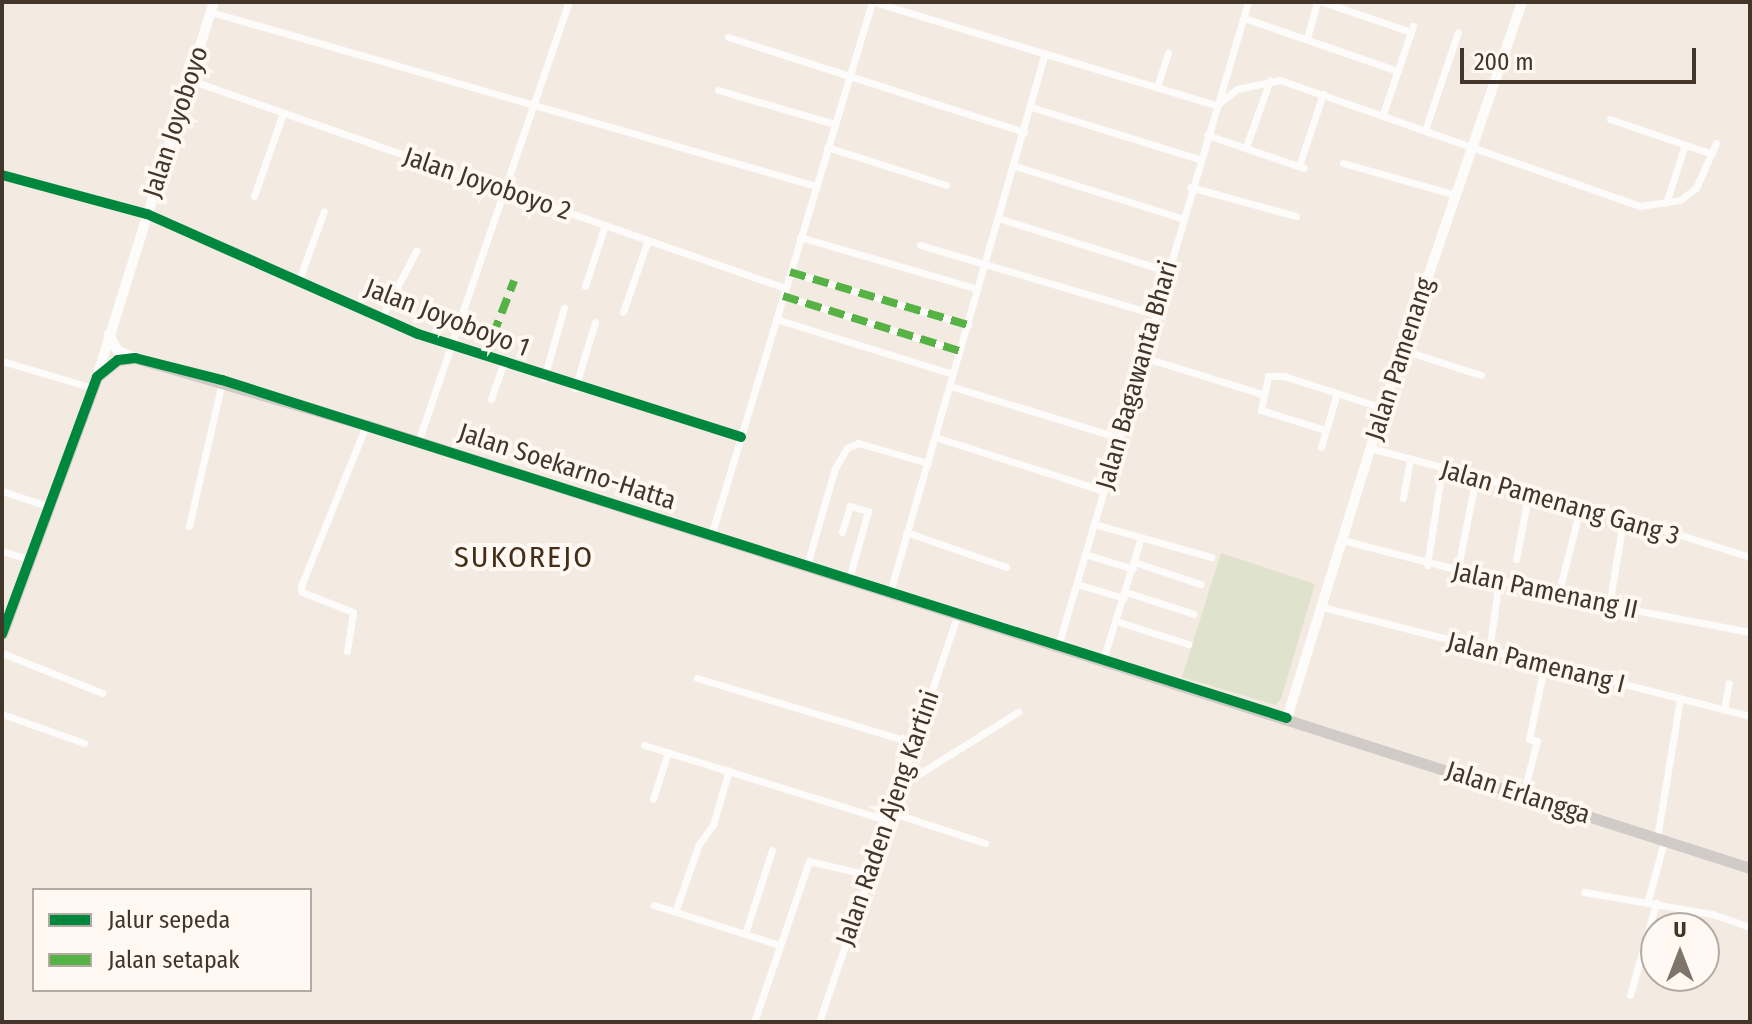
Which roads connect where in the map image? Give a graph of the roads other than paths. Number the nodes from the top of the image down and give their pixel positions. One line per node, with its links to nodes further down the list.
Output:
1 (569, 2): 21 (street)
2 (873, 2): 12 (street); 15 (street)
3 (1248, 2): 8 (street, Jalan Bagawanta Bhari)
4 (1317, 2): 11 (street)
5 (1323, 2): 14 (street)
6 (1522, 2): 33 (main road, Jalan Pamenang)
7 (212, 7): 16 (main road, Jalan Joyoboyo); 21 (street)
8 (1244, 18): 11 (street); 22 (street, Jalan Bagawanta Bhari)
9 (1458, 32): 28 (street)
10 (728, 37): 15 (street)
11 (1307, 39): 14 (street)
12 (1045, 53): 18 (street); 23 (street)
13 (1168, 53): 18 (street)
14 (1398, 71): 25 (street)
15 (849, 76): 27 (street); 29 (street)
16 (190, 80): 24 (street, Jalan Joyoboyo 2); 49 (main road, Jalan Joyoboyo)
17 (1270, 80): 20 (street); 22 (street); 35 (street)
18 (1157, 87): 22 (street)
19 (718, 90): 27 (street)
20 (1323, 94): 25 (street); 35 (street)
21 (535, 105): 42 (street); 44 (street)
22 (1216, 105): 30 (street, Jalan Bagawanta Bhari)
23 (1031, 107): 29 (street); 37 (street)
24 (283, 113): 44 (street, Jalan Joyoboyo 2); 46 (street)
25 (1383, 114): 28 (street)
26 (1610, 119): 32 (street)
27 (834, 124): 34 (street)
28 (1425, 130): 33 (street)
29 (1024, 132): 39 (street)
30 (1207, 135): 35 (street); 37 (street, Jalan Bagawanta Bhari)
31 (1716, 143): 36 (street)
32 (1685, 145): 36 (street); 47 (street)
33 (1472, 146): 45 (main road, Jalan Pamenang); 47 (street)
34 (827, 147): 41 (street); 42 (street)
35 (1246, 147)
36 (1712, 154): 47 (street)
37 (1199, 159): 43 (street, Jalan Bagawanta Bhari)
38 (1343, 163): 45 (street)
39 (1015, 166): 51 (street); 52 (street)
40 (2, 175): 49 (main road)
41 (946, 185)
42 (816, 186): 54 (street)
43 (1190, 187): 50 (street); 52 (street, Jalan Bagawanta Bhari)
44 (503, 190): 53 (street, Jalan Joyoboyo 2); 73 (street)
45 (1456, 195): 74 (main road, Jalan Pamenang)
46 (254, 196)
47 (1666, 203)
48 (324, 211): 61 (street)
49 (147, 214): 61 (street, Jalan Joyoboyo 1); 72 (main road, Jalan Joyoboyo)
50 (1296, 216)
51 (998, 218): 58 (street); 59 (street)
52 (1181, 218): 59 (street, Jalan Bagawanta Bhari)
53 (605, 225): 55 (street, Jalan Joyoboyo 2); 62 (street)
54 (800, 237): 60 (street); 63 (street)
55 (648, 240): 64 (street, Jalan Joyoboyo 2); 66 (street)
56 (920, 245): 58 (street)
57 (416, 251): 68 (street)
58 (986, 263): 63 (street); 67 (street)
59 (1167, 271): 67 (street, Jalan Bagawanta Bhari)
60 (790, 272): 64 (street); 71 (street)
61 (299, 280): 68 (street, Jalan Joyoboyo 1)
62 (585, 286)
63 (978, 289): 71 (street)
64 (784, 292): 69 (street); 75 (street, Jalan Joyoboyo 2)
65 (564, 308): 82 (street)
66 (623, 312)
67 (1155, 314): 76 (street, Jalan Bagawanta Bhari)
68 (381, 318): 73 (street, Jalan Joyoboyo 1)
69 (776, 319): 80 (street); 93 (street)
70 (595, 322): 86 (street)
71 (968, 325): 75 (street)
72 (109, 334): 77 (main road); 84 (main road, Jalan Joyoboyo)
73 (450, 346): 79 (street, Jalan Joyoboyo 1); 96 (street)
74 (1403, 350): 81 (street); 90 (main road, Jalan Pamenang)
75 (960, 351): 80 (street)
76 (1143, 357): 88 (street); 95 (street, Jalan Bagawanta Bhari)
77 (135, 358): 83 (main road, Jalan Soekarno-Hatta); 84 (main road)
78 (2, 361): 84 (street)
79 (503, 364): 82 (street, Jalan Joyoboyo 1); 89 (street)
80 (953, 374): 85 (street)
81 (1481, 375)
82 (544, 378): 86 (street, Jalan Joyoboyo 1)
83 (222, 380): 91 (main road, Jalan Soekarno-Hatta); 111 (street)
84 (95, 383): 108 (main road)
85 (950, 386): 94 (street); 95 (street)
86 (575, 388): 93 (street, Jalan Joyoboyo 1)
87 (1337, 393): 88 (street); 90 (street); 92 (street)
88 (1262, 394): 92 (street)
89 (491, 399)
90 (1383, 408): 98 (main road, Jalan Pamenang)
91 (366, 425): 96 (main road, Jalan Soekarno-Hatta); 144 (street)
92 (1325, 430): 97 (street)
93 (741, 437): 114 (street)
94 (935, 437): 100 (street); 104 (street)
95 (1120, 438): 104 (street, Jalan Bagawanta Bhari)
96 (418, 442): 114 (main road, Jalan Soekarno-Hatta)
97 (1321, 447)
98 (1370, 448): 99 (street, Jalan Pamenang Gang 3); 116 (main road, Jalan Pamenang)
99 (1410, 460): 101 (street, Jalan Pamenang Gang 3); 106 (street)
100 (928, 463): 113 (street); 123 (street)
101 (1442, 469): 102 (street, Jalan Pamenang Gang 3); 124 (street)
102 (1476, 477): 105 (street, Jalan Pamenang Gang 3); 127 (street)
103 (3, 491): 108 (street)
104 (1104, 491): 110 (street, Jalan Bagawanta Bhari)
105 (1529, 492): 107 (street, Jalan Pamenang Gang 3); 121 (street)
106 (1403, 498)
107 (1581, 505): 109 (street, Jalan Pamenang Gang 3); 134 (street)
108 (50, 507): 122 (main road)
109 (1623, 521): 120 (street, Jalan Pamenang Gang 3); 135 (street)
110 (1094, 524): 115 (street); 118 (street, Jalan Bagawanta Bhari)
111 (189, 526)
112 (842, 532): 128 (street)
113 (906, 532): 126 (street); 132 (street)
114 (711, 536): 123 (main road, Jalan Soekarno-Hatta)
115 (1141, 537): 119 (street); 125 (street)
116 (1342, 540): 124 (street, Jalan Pamenang II); 136 (main road, Jalan Pamenang)
117 (2, 551): 122 (street)
118 (1085, 554): 125 (street); 130 (street, Jalan Bagawanta Bhari)
119 (1211, 557)
120 (1750, 557)
121 (1516, 559)
122 (31, 560): 141 (main road)
123 (807, 565): 128 (main road, Jalan Soekarno-Hatta)
124 (1427, 565): 127 (street, Jalan Pamenang II)
125 (1134, 566): 131 (street); 133 (street)
126 (1006, 567)
127 (1457, 572): 129 (street, Jalan Pamenang II)
128 (849, 579): 132 (main road, Jalan Soekarno-Hatta)
129 (1499, 581): 134 (street, Jalan Pamenang II); 145 (street)
130 (1077, 584): 133 (street); 143 (street, Jalan Bagawanta Bhari)
131 (1200, 584)
132 (890, 592): 137 (main road, Jalan Soekarno-Hatta)
133 (1125, 595): 138 (street); 139 (street)
134 (1558, 595): 135 (street, Jalan Pamenang II)
135 (1609, 606): 140 (street, Jalan Pamenang II)
136 (1322, 607): 145 (street, Jalan Pamenang I); 157 (main road, Jalan Pamenang)
137 (958, 614): 143 (main road, Jalan Soekarno-Hatta); 159 (street, Jalan Raden Ajeng Kartini)
138 (1194, 614)
139 (1116, 621): 142 (street); 147 (street)
140 (1750, 632)
141 (2, 634)
142 (1188, 644)
143 (1058, 646): 147 (main road, Jalan Soekarno-Hatta)
144 (347, 651)
145 (1489, 651): 148 (street, Jalan Pamenang I)
146 (2, 653): 151 (street)
147 (1103, 660): 157 (main road, Jalan Soekarno-Hatta)
148 (1544, 667): 152 (street, Jalan Pamenang I); 164 (street)
149 (697, 678): 159 (street)
150 (1729, 683): 153 (street)
151 (102, 693)
152 (1680, 699): 153 (street, Jalan Pamenang I); 167 (street)
153 (1724, 710): 156 (street, Jalan Pamenang I)
154 (1018, 712): 163 (street)
155 (2, 714): 158 (street)
156 (1750, 716)
157 (1287, 718): 164 (main road, Jalan Erlangga)
158 (84, 743)
159 (913, 743): 163 (street, Jalan Raden Ajeng Kartini)
160 (644, 745): 161 (street)
161 (668, 752): 162 (street); 165 (street)
162 (729, 770): 166 (street); 175 (street)
163 (898, 787): 166 (street, Jalan Raden Ajeng Kartini)
164 (1523, 795): 167 (main road, Jalan Erlangga)
165 (653, 799)
166 (889, 816): 168 (street); 171 (street, Jalan Raden Ajeng Kartini)
167 (1661, 840): 170 (main road, Jalan Erlangga); 173 (street)
168 (985, 843)
169 (772, 850): 177 (street)
170 (1750, 868)
171 (869, 875): 178 (street); 181 (street, Jalan Raden Ajeng Kartini)
172 (1584, 892): 173 (street)
173 (1652, 902): 176 (street); 179 (street)
174 (654, 905): 175 (street)
175 (675, 912): 177 (street)
176 (1750, 927)
177 (745, 934): 178 (street)
178 (779, 945): 180 (street)
179 (1630, 995)
180 (754, 1022)
181 (819, 1022)

